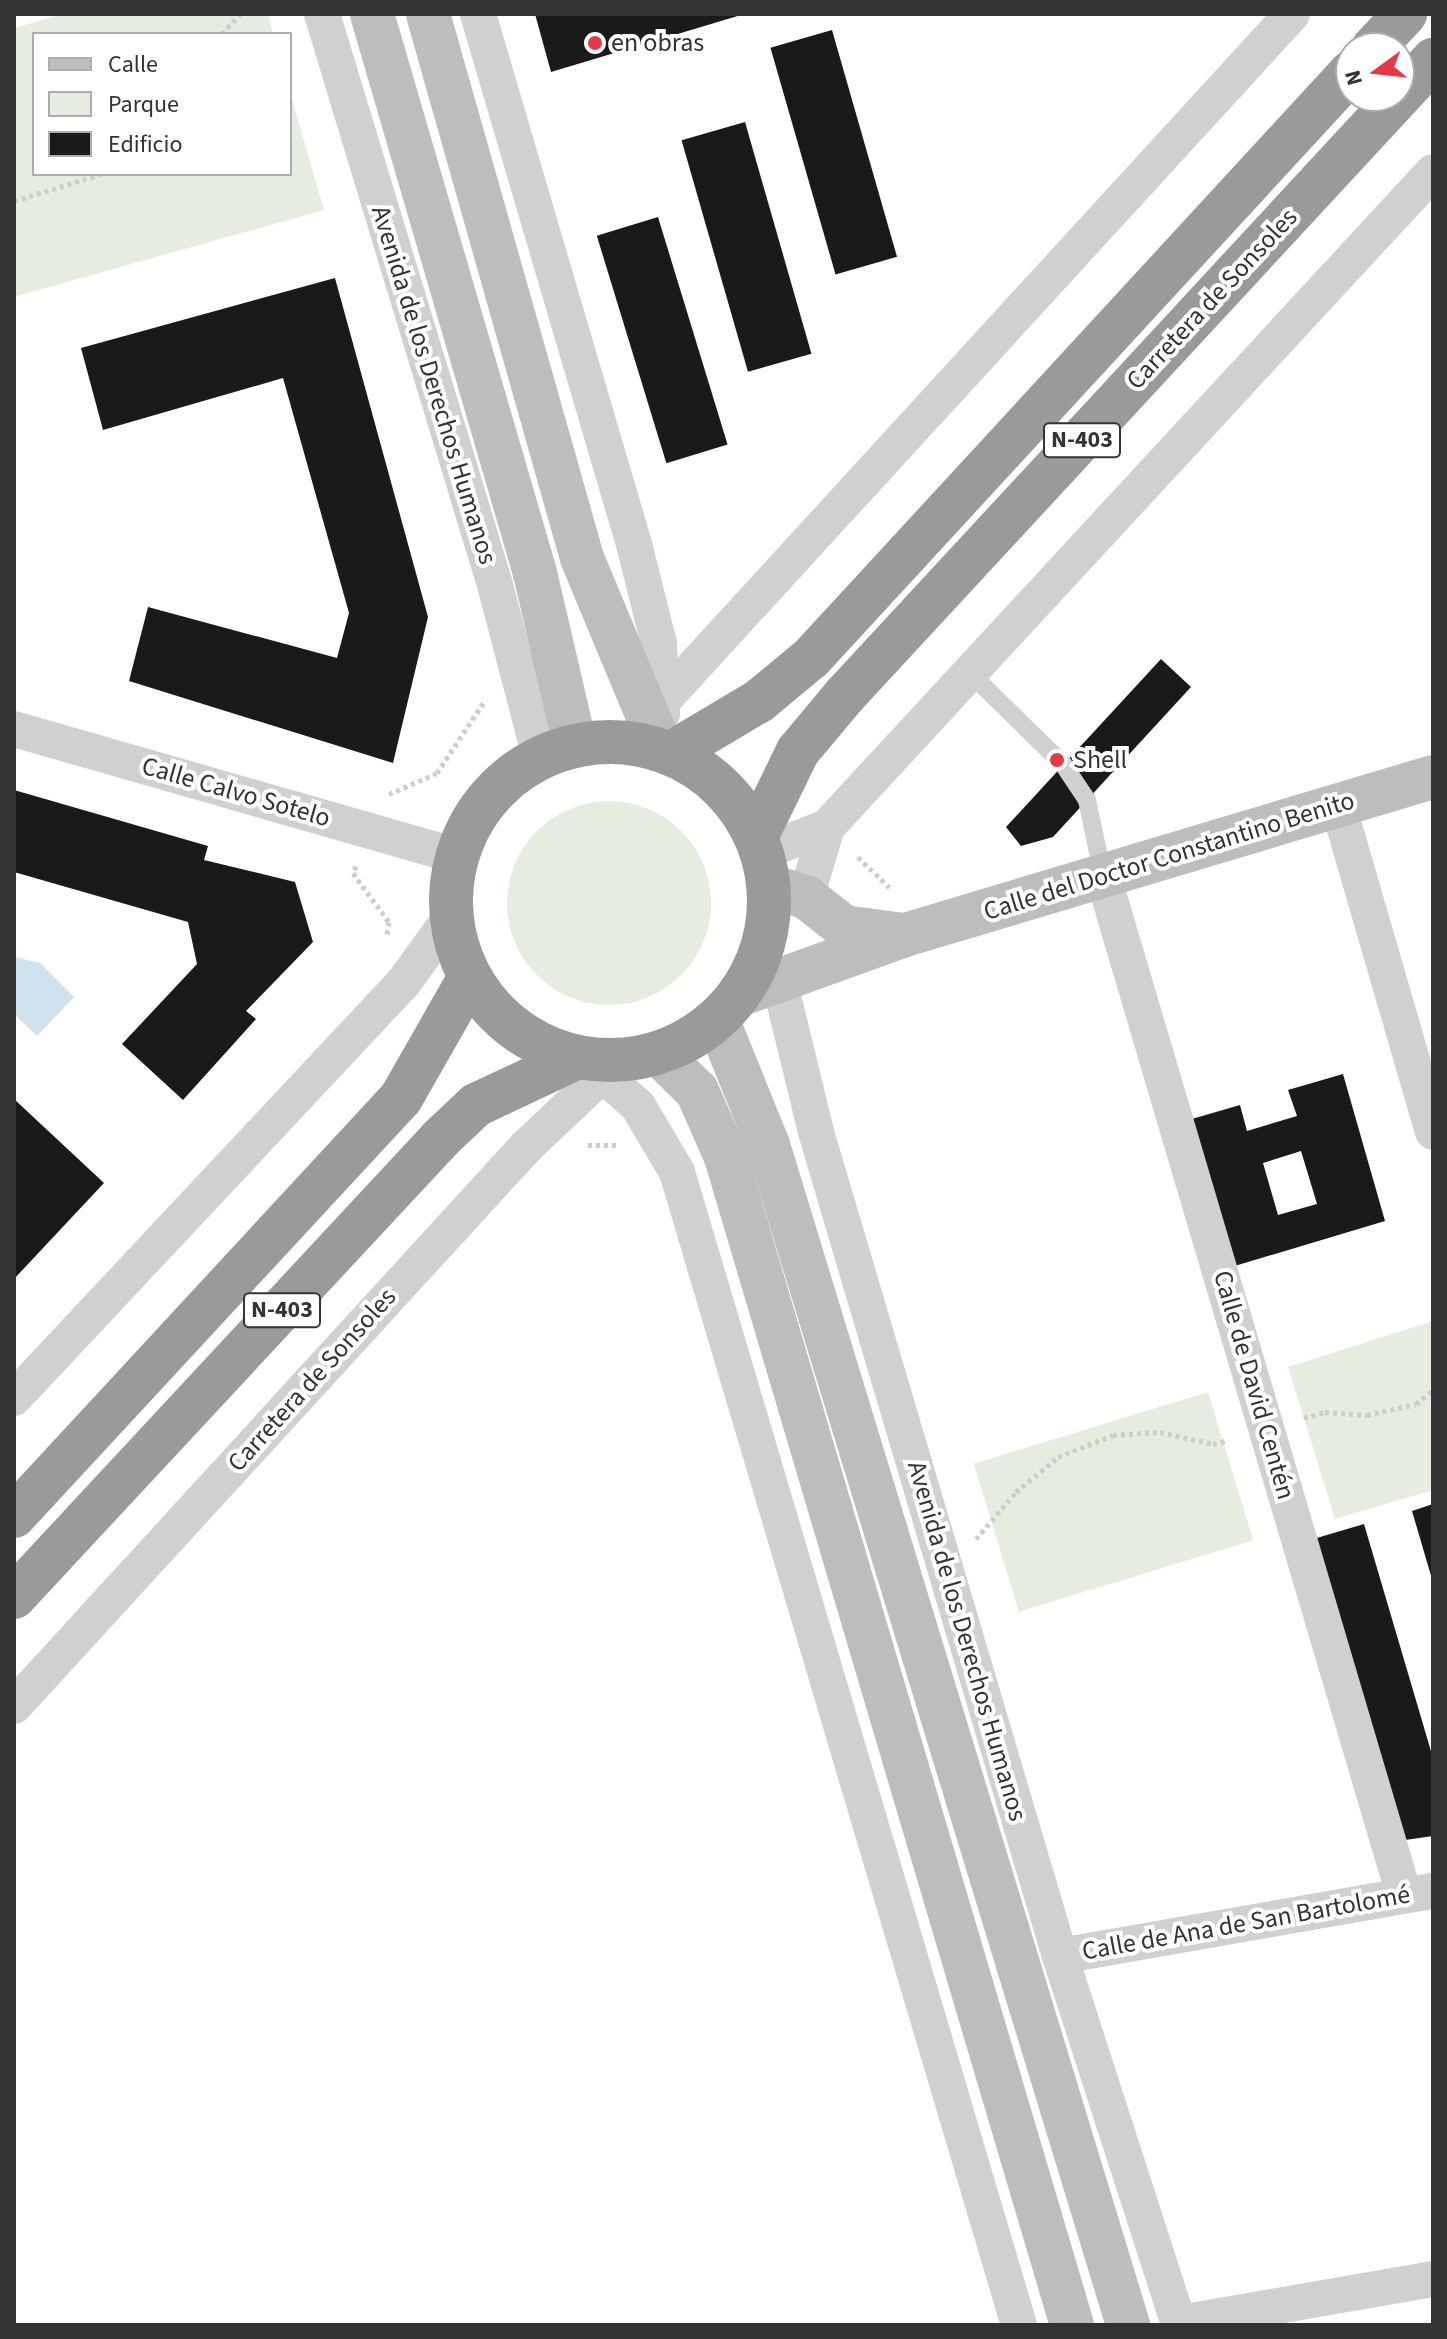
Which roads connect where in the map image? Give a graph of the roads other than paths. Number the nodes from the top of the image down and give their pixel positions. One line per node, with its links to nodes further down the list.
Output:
1 (322, 14): 17 (street, Avenida de los Derechos Humanos)
2 (372, 14): 17 (main road, Avenida de los Derechos Humanos)
3 (428, 14): 12 (main road)
4 (478, 14): 13 (street)
5 (1292, 14): 11 (street)
6 (1405, 14): 7 (highway)
7 (1388, 32)
8 (1433, 60): 22 (highway, Carretera de Sonsoles / N-403)
9 (1335, 89): 16 (highway, Carretera de Sonsoles / N-403)
10 (1433, 172): 14 (street)
11 (730, 631): 13 (street); 16 (street)
12 (613, 642): 13 (street); 16 (main road)
13 (659, 644): 16 (street)
14 (970, 673): 20 (street); 23 (lane)
15 (14, 729): 21 (street, Calle Calvo Sotelo)
16 (656, 734): 17 (highway, N-403); 22 (highway)
17 (558, 751): 21 (highway)
18 (1433, 777): 19 (main road, Calle del Doctor Constantino Benito)
19 (1338, 805): 23 (main road, Calle del Doctor Constantino Benito); 31 (street)
20 (827, 827): 22 (street); 22 (street)
21 (457, 856): 24 (highway)
22 (773, 868): 25 (main road, Calle del Doctor Constantino Benito); 27 (highway, N-403)
23 (1103, 876): 25 (main road, Calle del Doctor Constantino Benito); 36 (street, Calle de David Centén)
24 (451, 917): 26 (highway); 32 (street)
25 (905, 935): 27 (main road, Calle del Doctor Constantino Benito)
26 (470, 977): 28 (highway); 33 (highway, N-403)
27 (749, 989): 28 (highway, N-403); 37 (street, Avenida de los Derechos Humanos); 42 (main road, Avenida de los Derechos Humanos)
28 (608, 1061): 29 (street, Carretera de Sonsoles); 30 (street); 34 (highway, N-403); 41 (main road)
29 (572, 1106): 30 (street); 35 (street, Carretera de Sonsoles)
30 (638, 1106): 40 (street)
31 (1433, 1131)
32 (14, 1398)
33 (14, 1516)
34 (14, 1597)
35 (14, 1706)
36 (1418, 1893): 37 (street, Calle de Ana de San Bartolomé)
37 (1060, 1956): 39 (street, Avenida de los Derechos Humanos)
38 (1433, 2279): 39 (street)
39 (1179, 2324)
40 (1019, 2325)
41 (1072, 2325)
42 (1128, 2325)

